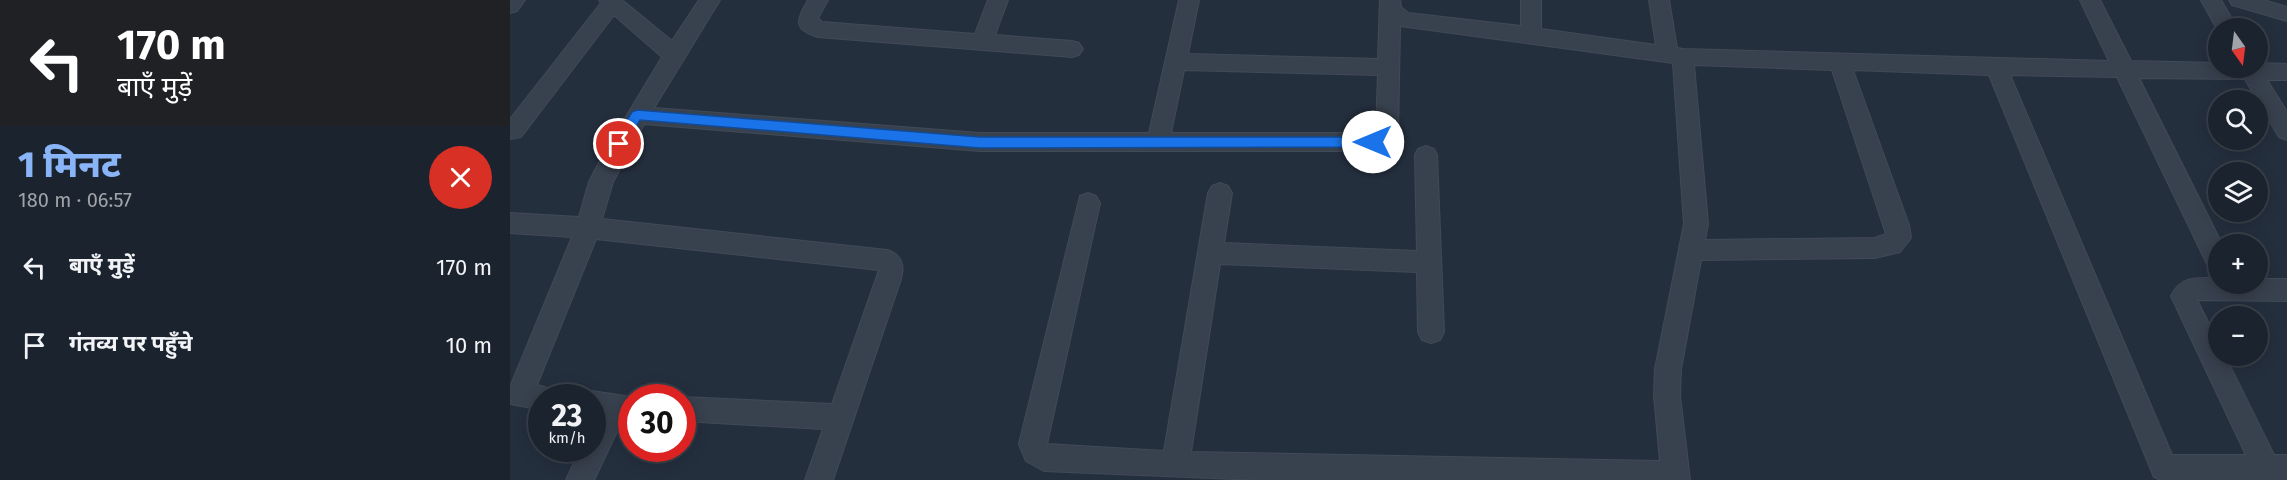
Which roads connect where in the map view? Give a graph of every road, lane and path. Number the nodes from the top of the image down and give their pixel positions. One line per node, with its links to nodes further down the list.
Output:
1 (515, 0): 13 (street)
2 (710, 0): 19 (street)
3 (818, 0): 17 (street)
4 (998, 0): 17 (street)
5 (1188, 0): 21 (street)
6 (1531, 0): 16 (street)
7 (1659, 0): 20 (street)
8 (2090, 0): 25 (street)
9 (2211, 0): 15 (street)
10 (2239, 0): 14 (street)
11 (610, 1): 19 (street); 31 (street)
12 (1390, 4): 16 (street); 24 (street)
13 (510, 6)
14 (2287, 14)
15 (2221, 18)
16 (1531, 35): 20 (street)
17 (981, 42): 18 (street)
18 (1072, 49)
19 (674, 55): 30 (street)
20 (1675, 57): 22 (street); 40 (street)
21 (1175, 62): 24 (street); 33 (street)
22 (1840, 63): 23 (street); 40 (street)
23 (1996, 67): 25 (street); 54 (street)
24 (1388, 68): 33 (street)
25 (2123, 69): 26 (street); 39 (street)
26 (2208, 69)
27 (2268, 70): 28 (street)
28 (2287, 72)
29 (2255, 78): 32 (street)
30 (637, 115): 33 (street); 38 (street)
31 (513, 131)
32 (2287, 131)
33 (1158, 141)
34 (1426, 155): 42 (street)
35 (1220, 192): 41 (street)
36 (1088, 203): 51 (street)
37 (510, 223): 38 (street)
38 (588, 228): 47 (street); 50 (street)
39 (2208, 241)
40 (1691, 250): 56 (street)
41 (1210, 253): 42 (street); 51 (street)
42 (1429, 262): 46 (street)
43 (2208, 289): 52 (street)
44 (2268, 289): 45 (street)
45 (2287, 290)
46 (1431, 332)
47 (524, 396)
48 (613, 405): 57 (street)
49 (696, 410): 50 (street)
50 (841, 417): 58 (street)
51 (1175, 465): 53 (street)
52 (2275, 472): 54 (street)
53 (1314, 474): 55 (street)
54 (2167, 474)
55 (1519, 476): 56 (street)
56 (1675, 477)
57 (580, 480)
58 (819, 480)

